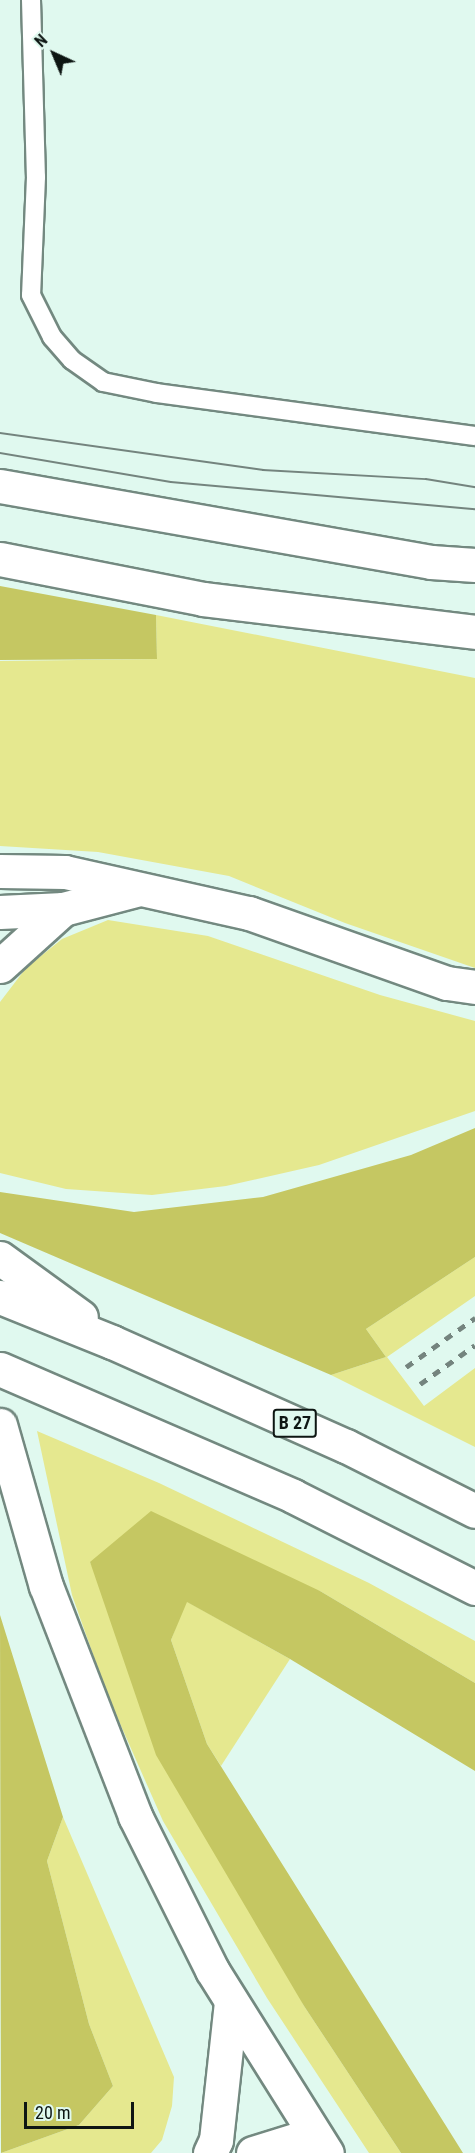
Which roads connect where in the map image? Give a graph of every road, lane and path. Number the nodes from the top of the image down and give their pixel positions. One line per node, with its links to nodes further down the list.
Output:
1 (31, 0): 2 (lane)
2 (475, 436)
3 (0, 486): 5 (main road)
4 (0, 559): 6 (main road)
5 (475, 565)
6 (475, 632)
7 (0, 871): 8 (main road)
8 (141, 889): 9 (main road); 12 (main road)
9 (63, 909): 10 (main road); 11 (main road)
10 (0, 912)
11 (0, 966)
12 (475, 987)
13 (0, 1258): 15 (main road)
14 (0, 1297): 15 (main road, B 27)
15 (112, 1342): 18 (main road, B 27)
16 (8, 1375): 19 (main road)
17 (0, 1425): 20 (main road)
18 (475, 1511)
19 (475, 1588)
20 (231, 2003): 21 (main road); 22 (main road)
21 (321, 2144): 23 (main road); 24 (main road)
22 (210, 2153)
23 (253, 2153)
24 (285, 2153)

